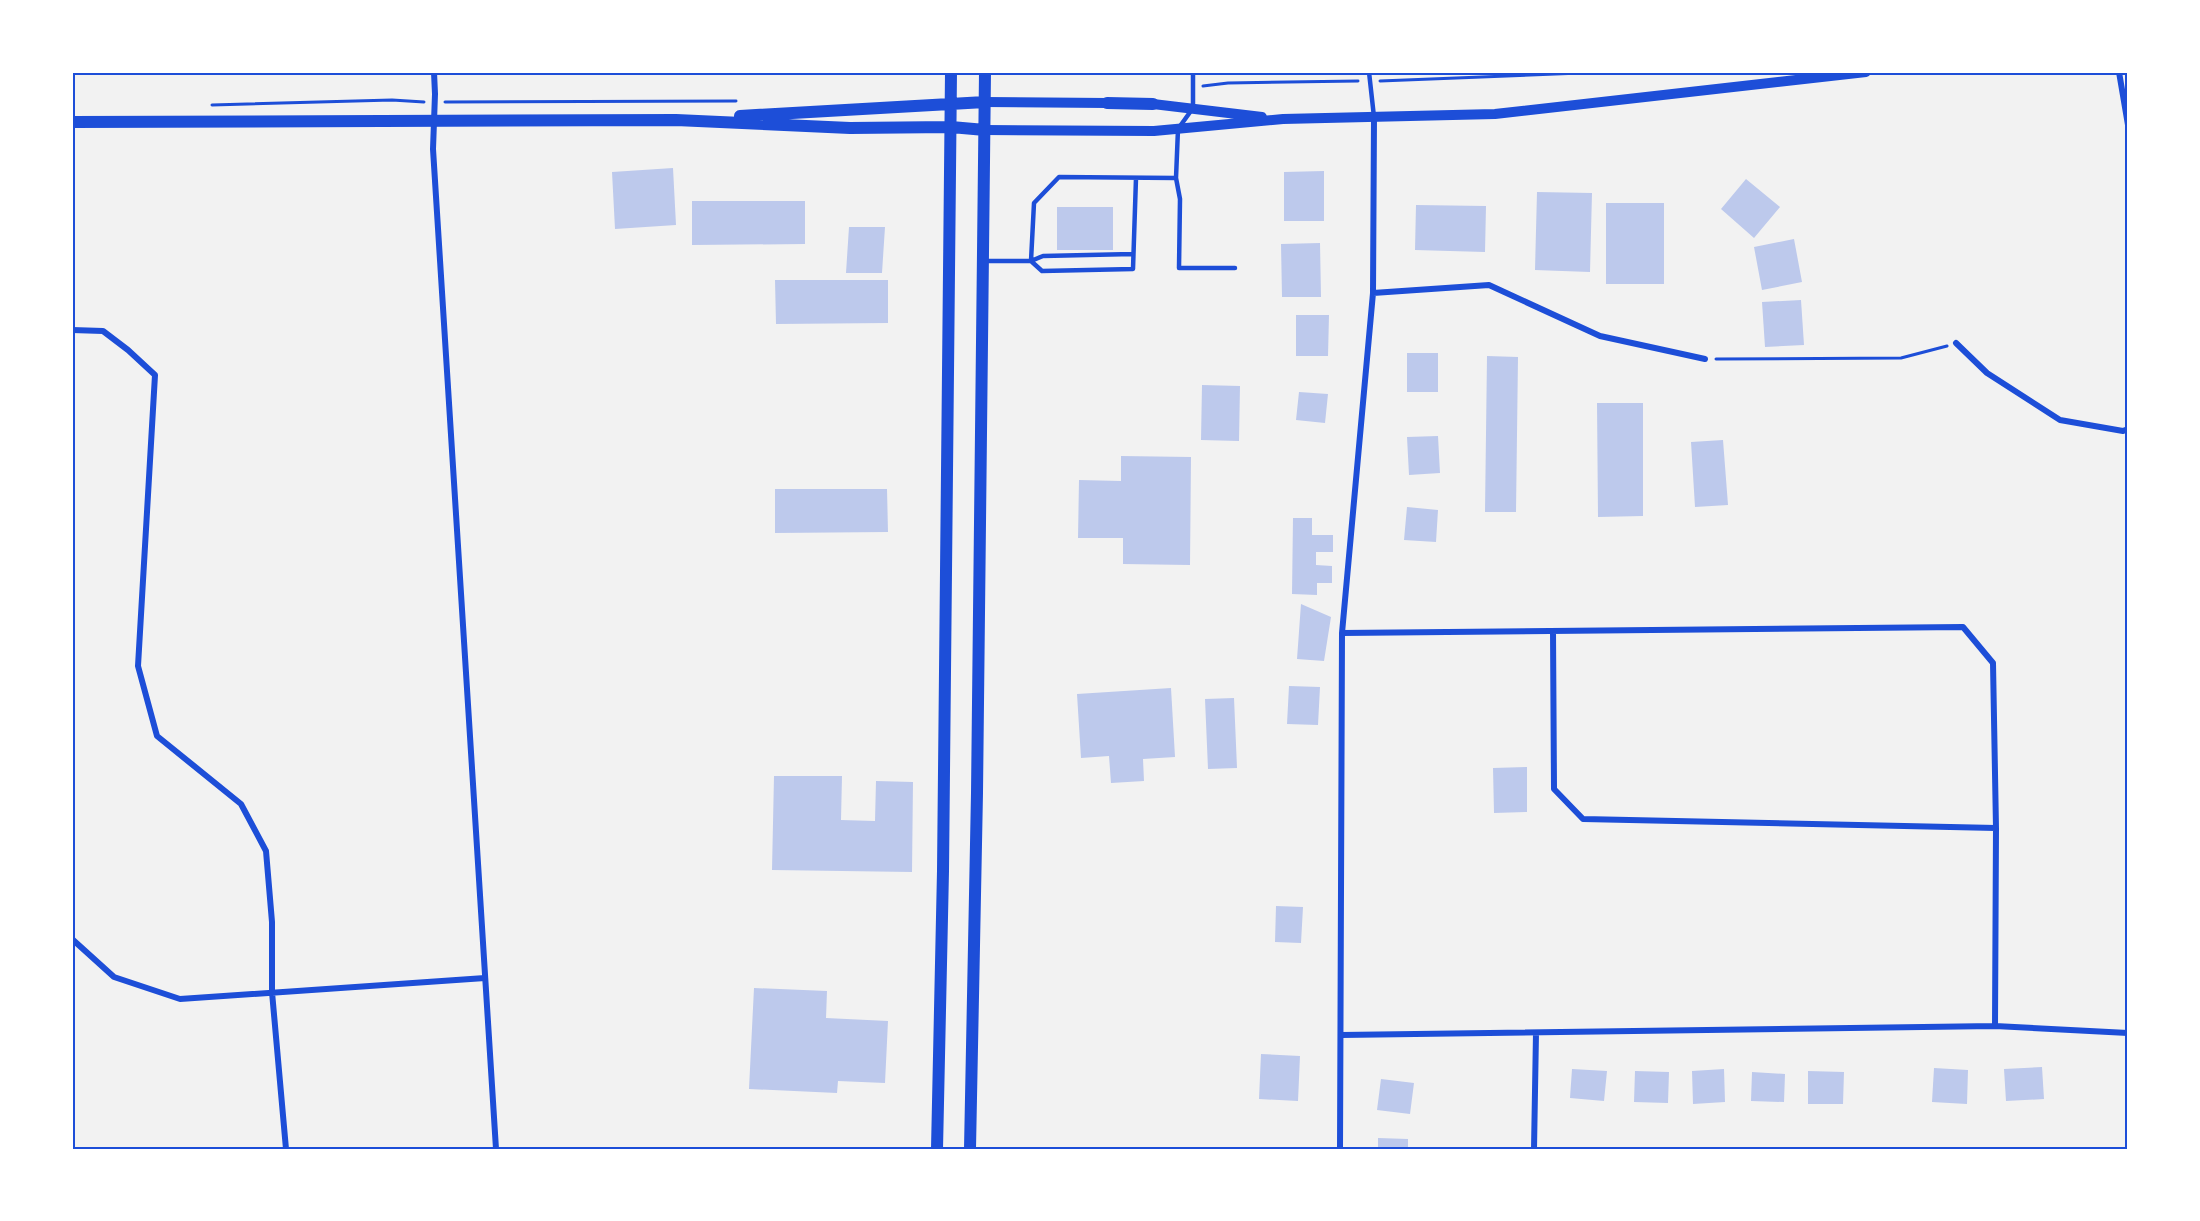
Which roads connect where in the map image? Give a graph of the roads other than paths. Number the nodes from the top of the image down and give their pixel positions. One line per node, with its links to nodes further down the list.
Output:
1 (434, 72): 15 (street)
2 (951, 72): 11 (main road)
3 (985, 72): 8 (main road)
4 (1193, 72): 12 (lane)
5 (1369, 72): 13 (lane)
6 (1866, 72): 13 (street)
7 (2118, 72): 18 (street)
8 (985, 102): 9 (street); 11 (main road); 21 (main road)
9 (1107, 103): 10 (main road)
10 (1153, 104): 12 (street)
11 (951, 105): 16 (main road); 19 (main road)
12 (1193, 108): 14 (street); 20 (lane)
13 (1374, 117): 14 (street); 28 (street)
14 (1283, 119): 20 (street)
15 (434, 120): 16 (main road); 17 (main road); 37 (street)
16 (676, 120): 19 (main road)
17 (72, 122)
18 (2128, 125)
19 (951, 128): 21 (main road); 45 (main road)
20 (1178, 129): 21 (street); 23 (lane)
21 (985, 130): 25 (main road)
22 (1136, 178): 23 (lane); 24 (lane); 26 (lane)
23 (1176, 178): 27 (lane)
24 (1133, 254): 26 (lane); 26 (lane)
25 (984, 261): 26 (lane); 46 (main road)
26 (1031, 261)
27 (1235, 268)
28 (1373, 293): 31 (street); 34 (street)
29 (72, 330): 38 (street)
30 (1956, 343): 32 (street)
31 (1705, 358)
32 (2128, 429)
33 (1553, 631): 34 (street); 35 (street); 35 (street)
34 (1341, 633): 42 (street)
35 (1996, 828): 39 (street)
36 (72, 939): 38 (street)
37 (485, 978): 38 (street); 44 (street)
38 (272, 992): 43 (street)
39 (1995, 1026): 40 (street); 41 (street)
40 (1536, 1033): 42 (street); 48 (street)
41 (2128, 1033)
42 (1341, 1035): 47 (street)
43 (286, 1149)
44 (496, 1149)
45 (937, 1149)
46 (970, 1149)
47 (1340, 1149)
48 (1534, 1149)

